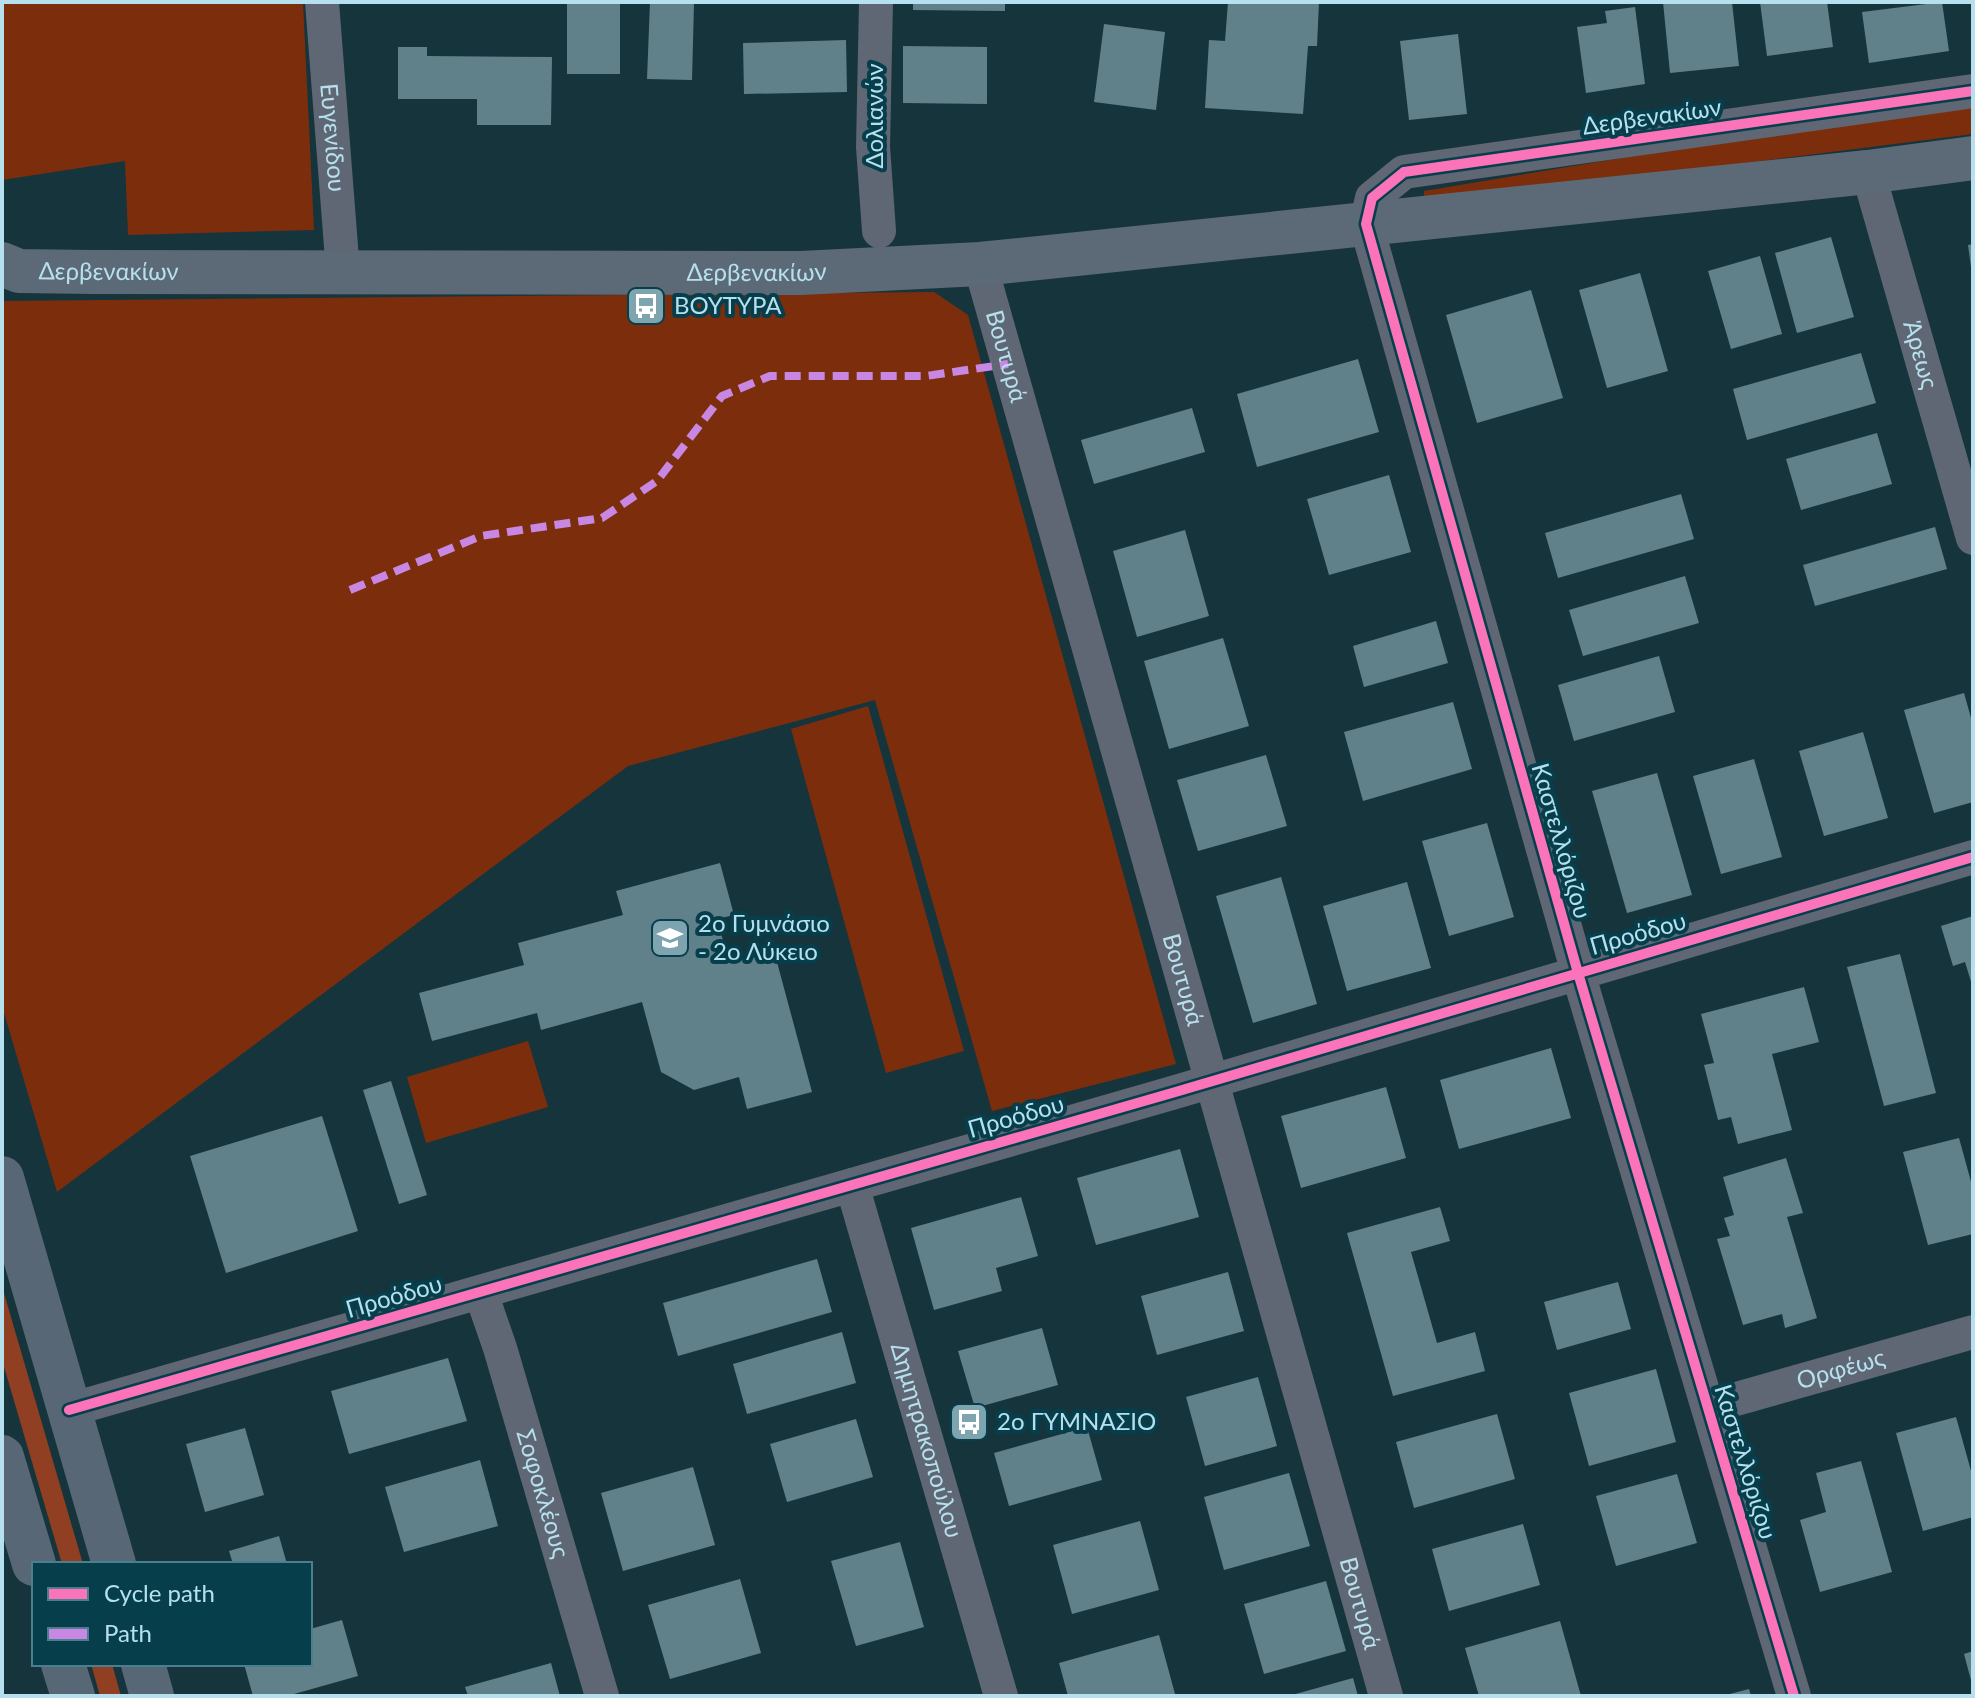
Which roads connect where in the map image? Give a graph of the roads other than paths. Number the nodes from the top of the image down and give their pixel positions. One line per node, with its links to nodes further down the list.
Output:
1 (322, 2): 10 (street, Ευγενίδου)
2 (876, 2): 7 (street, Δολιανών)
3 (1973, 91): 6 (street, Δερβενακίων)
4 (1973, 158): 5 (street, Δερβενακίων)
5 (1868, 172): 6 (street, Δερβενακίων); 11 (street, Άρεως)
6 (1366, 224): 9 (street, Δερβενακίων); 13 (street, Καστελλόριζου)
7 (879, 231)
8 (2, 264): 10 (street, Δερβενακίων)
9 (980, 264): 10 (street, Δερβενακίων); 14 (street, Βουτυρά)
10 (343, 272)
11 (1973, 538)
12 (1973, 857): 13 (street, Προόδου)
13 (1578, 973): 14 (street, Προόδου); 19 (street, Καστελλόριζου)
14 (1211, 1081): 16 (street, Προόδου); 30 (street, Βουτυρά)
15 (2, 1178): 20 (main road)
16 (852, 1185): 17 (street, Προόδου); 29 (street, Δημητρακοπούλου)
17 (481, 1293): 20 (street, Προόδου); 28 (street, Σοφοκλέους)
18 (1973, 1332): 19 (street, Ορφέως)
19 (1708, 1407): 31 (street, Καστελλόριζου)
20 (69, 1410): 23 (main road)
21 (2, 1457): 22 (main road)
22 (33, 1562)
23 (113, 1562)
24 (64, 1666): 26 (main road)
25 (144, 1666): 27 (main road)
26 (73, 1696)
27 (152, 1696)
28 (602, 1696)
29 (1001, 1696)
30 (1386, 1696)
31 (1794, 1696)

